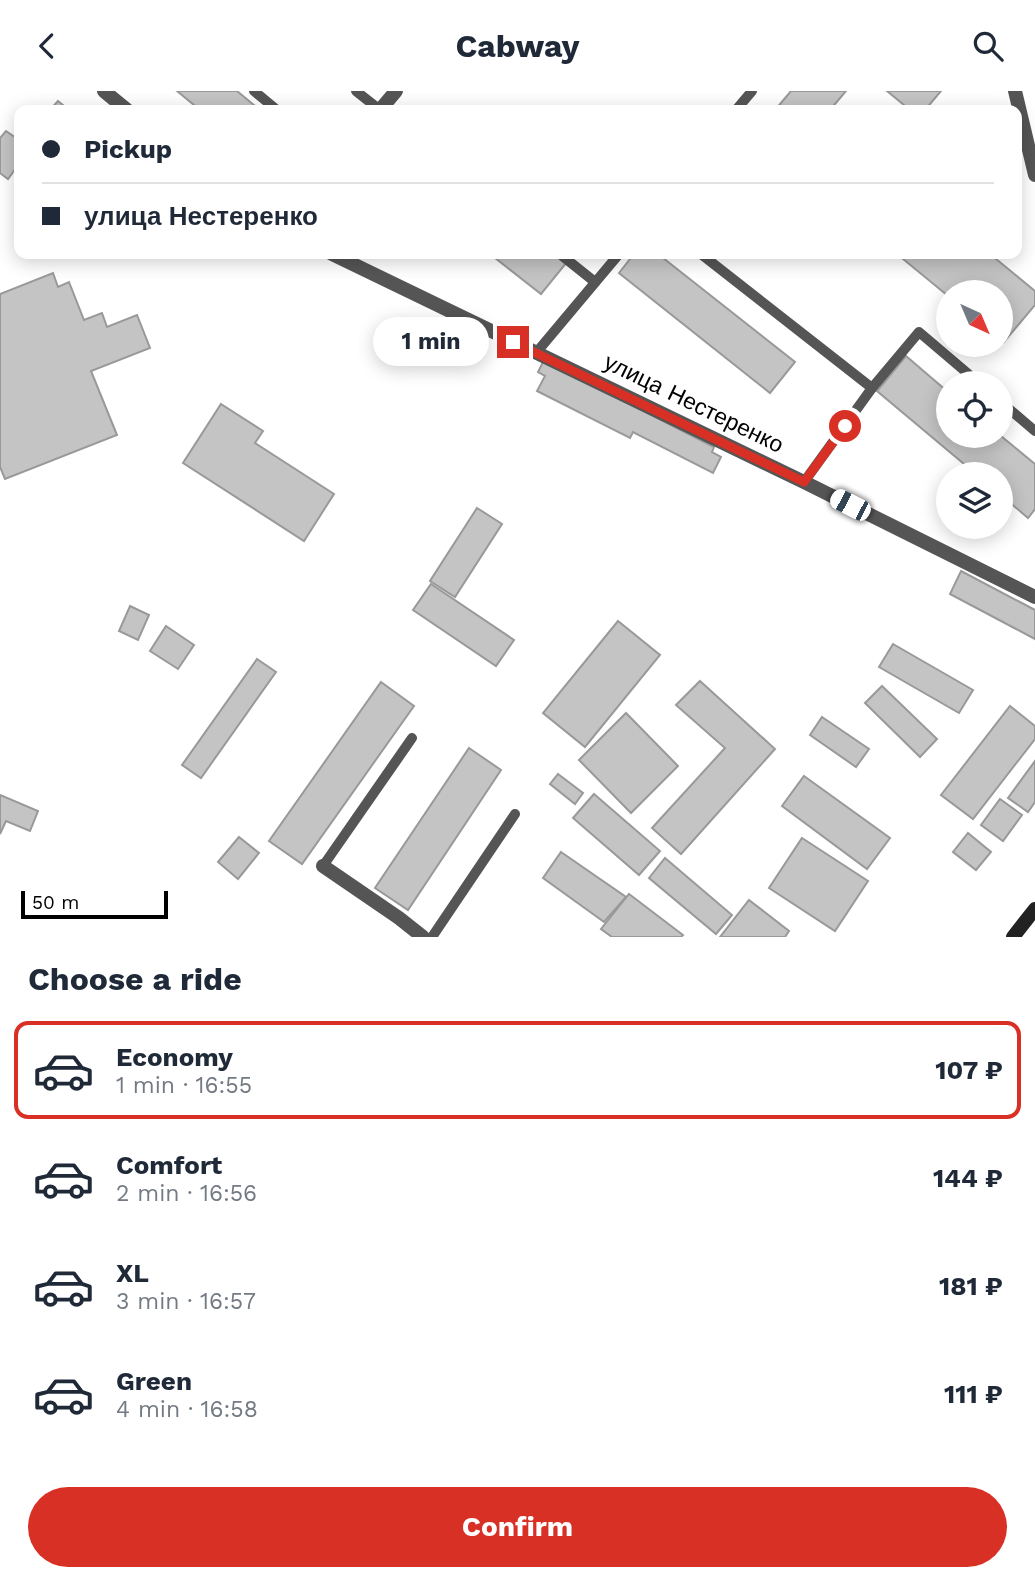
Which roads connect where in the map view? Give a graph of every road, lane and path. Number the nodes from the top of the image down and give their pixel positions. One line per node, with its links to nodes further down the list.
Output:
1 (104, 91): 6 (street)
2 (254, 91): 7 (lane)
3 (356, 91): 8 (lane)
4 (396, 91): 9 (street)
5 (751, 91): 10 (lane)
6 (121, 105)
7 (271, 105)
8 (374, 105)
9 (384, 105)
10 (740, 105)
11 (1022, 120): 12 (street)
12 (1035, 175)
13 (342, 259): 18 (street, улица Нестеренко)
14 (566, 259): 17 (lane)
15 (615, 259): 17 (lane)
16 (707, 259): 20 (lane)
17 (595, 282): 18 (lane)
18 (536, 353): 23 (street, улица Нестеренко)
19 (965, 371): 20 (lane)
20 (872, 388): 23 (lane)
21 (1013, 412): 22 (lane)
22 (1035, 431)
23 (804, 482): 24 (street, улица Нестеренко)
24 (1035, 597)
25 (412, 738): 27 (lane)
26 (515, 814): 30 (lane)
27 (323, 866): 29 (street)
28 (1035, 909): 31 (main road)
29 (423, 937)
30 (432, 937)
31 (1013, 937)

